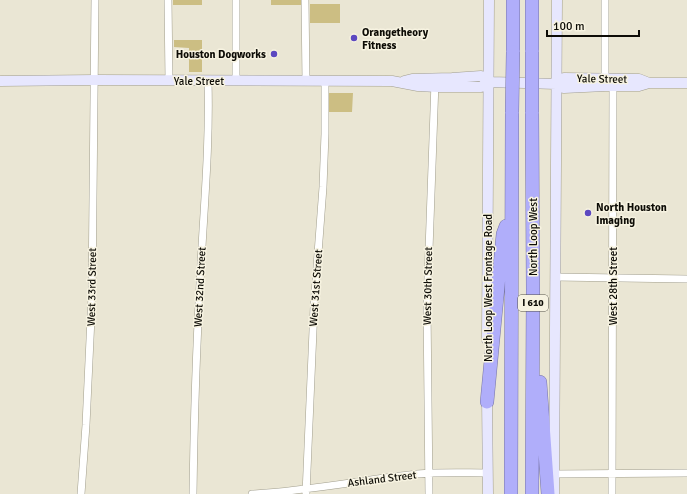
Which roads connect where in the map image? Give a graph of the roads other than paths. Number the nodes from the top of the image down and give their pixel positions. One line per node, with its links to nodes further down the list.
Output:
1 (96, 0): 10 (street, West 33rd Street)
2 (168, 0): 11 (street)
3 (236, 0): 14 (street)
4 (305, 0): 15 (street)
5 (489, 0): 18 (main road, North Loop West Frontage Road)
6 (513, 0): 22 (highway, North Loop West / I 610, bridge)
7 (532, 0): 26 (highway, North Loop West / I 610, bridge)
8 (557, 0): 21 (main road)
9 (605, 0): 19 (street, West 28th Street)
10 (94, 80): 11 (main road, Yale Street); 12 (main road, Yale Street); 34 (street, West 33rd Street)
11 (169, 80): 13 (main road, Yale Street)
12 (0, 81)
13 (208, 81): 14 (main road, Yale Street); 35 (street, West 32nd Street)
14 (236, 81): 15 (main road, Yale Street)
15 (306, 81): 16 (main road, Yale Street)
16 (326, 81): 17 (main road, Yale Street); 33 (street, West 31st Street)
17 (435, 82): 18 (main road, Yale Street); 29 (street, West 30th Street)
18 (489, 82): 21 (main road, Yale Street); 27 (main road, North Loop West Frontage Road)
19 (609, 82): 20 (main road, Yale Street); 21 (main road, Yale Street); 24 (street, West 28th Street)
20 (687, 83)
21 (556, 84): 23 (main road)
22 (511, 207): 27 (highway); 39 (highway, North Loop West / I 610)
23 (555, 277): 24 (street); 30 (main road)
24 (613, 278): 25 (street); 31 (street, West 28th Street)
25 (687, 278)
26 (533, 288): 40 (highway, North Loop West / I 610); 41 (highway)
27 (487, 402): 28 (main road, North Loop West Frontage Road)
28 (488, 473): 29 (street, Ashland Street); 38 (main road, North Loop West Frontage Road)
29 (428, 474): 33 (street, Ashland Street); 37 (street, West 30th Street)
30 (554, 474): 31 (street); 42 (main road)
31 (612, 474): 32 (street); 43 (street, West 28th Street)
32 (687, 474)
33 (306, 491): 36 (street, Ashland Street)
34 (81, 494)
35 (193, 494)
36 (252, 494)
37 (428, 494)
38 (488, 494)
39 (511, 494)
40 (532, 494)
41 (548, 494)
42 (554, 494)
43 (612, 494)

